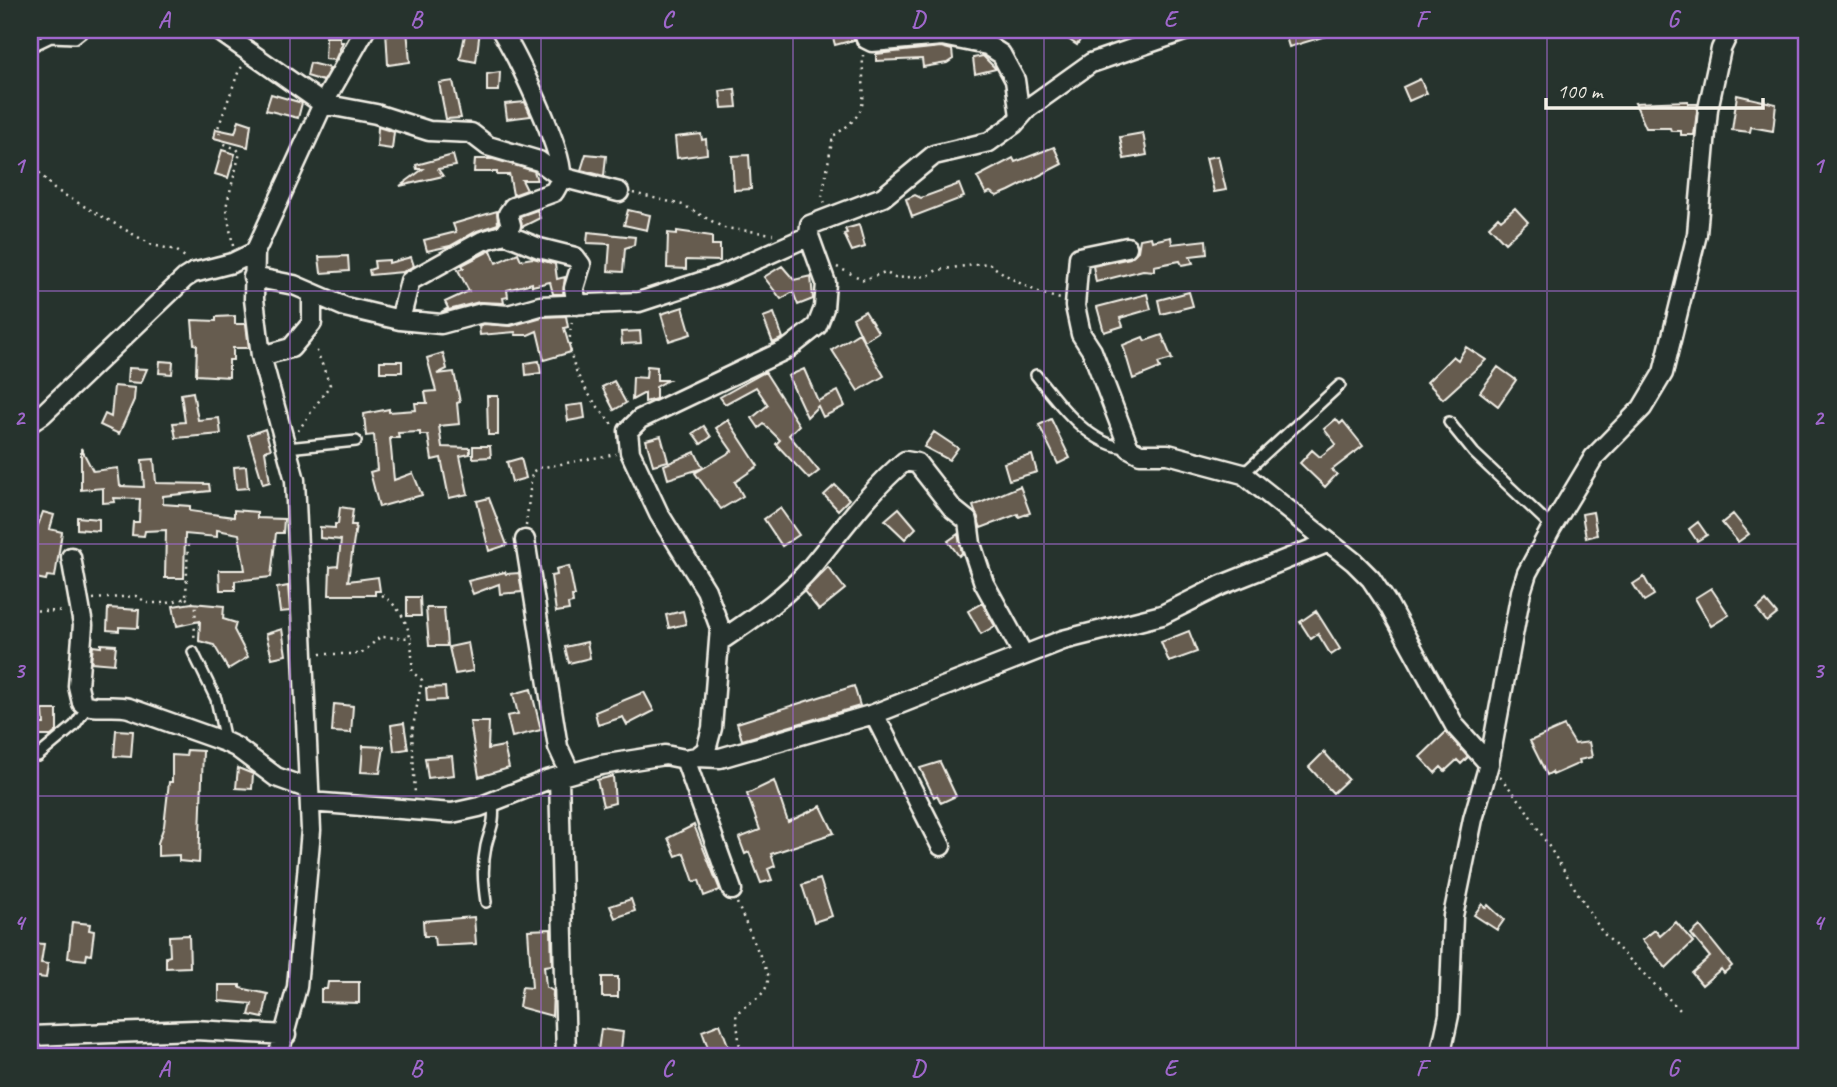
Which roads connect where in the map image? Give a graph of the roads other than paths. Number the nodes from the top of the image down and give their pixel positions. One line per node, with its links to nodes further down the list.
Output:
1 (85, 30): 8 (lane)
2 (218, 30): 9 (street)
3 (365, 30): 9 (street)
4 (502, 30): 11 (street)
5 (1187, 30): 10 (street)
6 (1730, 30): 30 (street)
7 (864, 34): 10 (street)
8 (30, 47)
9 (323, 104): 11 (street); 16 (street)
10 (1020, 116): 14 (street)
11 (561, 177): 12 (street); 13 (street)
12 (620, 192)
13 (505, 234): 19 (street); 20 (street)
14 (809, 236): 19 (street); 34 (street)
15 (1127, 247): 27 (street)
16 (255, 252): 17 (street); 25 (street)
17 (253, 277): 18 (street); 21 (street)
18 (313, 293): 20 (street); 21 (street)
19 (577, 305): 20 (street)
20 (400, 320)
21 (261, 356): 28 (street)
22 (1036, 374): 27 (lane)
23 (1340, 385): 29 (lane)
24 (1449, 422): 30 (lane)
25 (30, 423)
26 (356, 441): 28 (lane)
27 (1129, 447): 29 (street)
28 (287, 449): 44 (street)
29 (1243, 474): 32 (street)
30 (1552, 527): 42 (street)
31 (525, 540): 43 (street)
32 (1327, 543): 36 (street); 42 (street)
33 (71, 557): 37 (street)
34 (720, 641): 36 (street); 41 (street)
35 (193, 652): 39 (lane)
36 (1023, 654): 38 (street)
37 (88, 706): 39 (street); 40 (lane)
38 (874, 714): 41 (street); 46 (street)
39 (225, 742): 44 (street)
40 (38, 757)
41 (691, 758): 43 (street); 47 (street)
42 (1489, 764): 53 (street)
43 (565, 775): 45 (street); 52 (street)
44 (310, 795): 45 (street); 49 (street)
45 (493, 802): 48 (lane)
46 (940, 846)
47 (732, 890)
48 (486, 902)
49 (286, 1035): 50 (street); 51 (street)
50 (30, 1036)
51 (278, 1057)
52 (566, 1057)
53 (1440, 1057)

